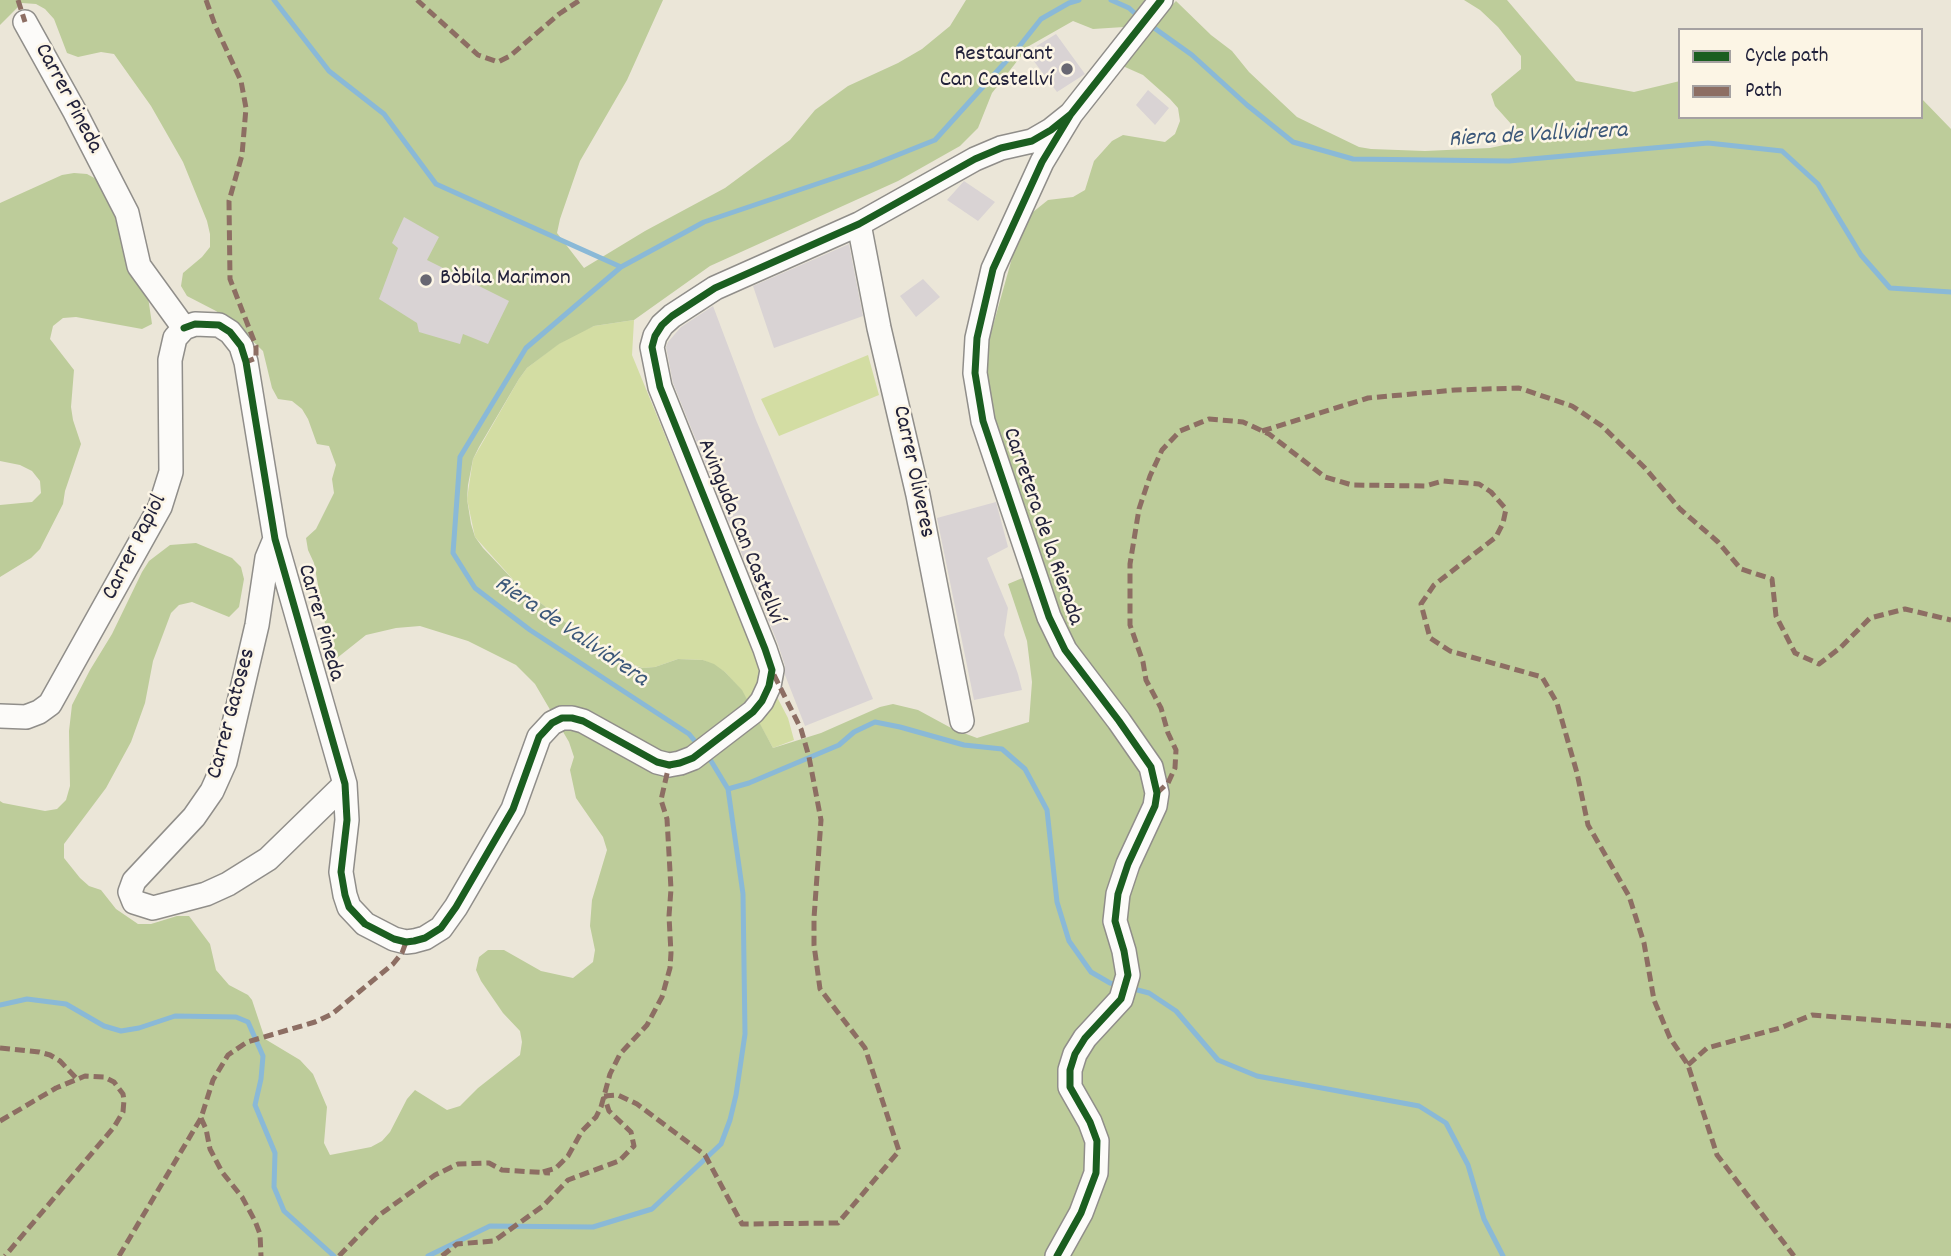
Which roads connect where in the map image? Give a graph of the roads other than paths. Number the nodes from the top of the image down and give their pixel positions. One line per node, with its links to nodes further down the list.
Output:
1 (1159, 2): 3 (street, Carretera de la Rierada)
2 (25, 22): 8 (street, Carrer Pineda)
3 (1071, 114): 4 (street, Avinguda Can Castellví); 6 (street, Carretera de la Rierada)
4 (1017, 146): 5 (street, Avinguda Can Castellví); 6 (street)
5 (994, 151): 6 (street); 7 (street, Avinguda Can Castellví)
6 (1040, 168): 14 (street, Carretera de la Rierada)
7 (859, 224): 11 (street, Carrer Oliveres); 13 (street, Avinguda Can Castellví)
8 (184, 328): 9 (street, Carrer Pineda); 10 (street, Carrer Papiol)
9 (275, 539): 12 (street, Carrer Pineda); 12 (street, Carrer Gatoses)
10 (0, 716)
11 (962, 721)
12 (345, 784): 13 (street, Carrer Pineda)
13 (406, 942)
14 (1056, 1256)

